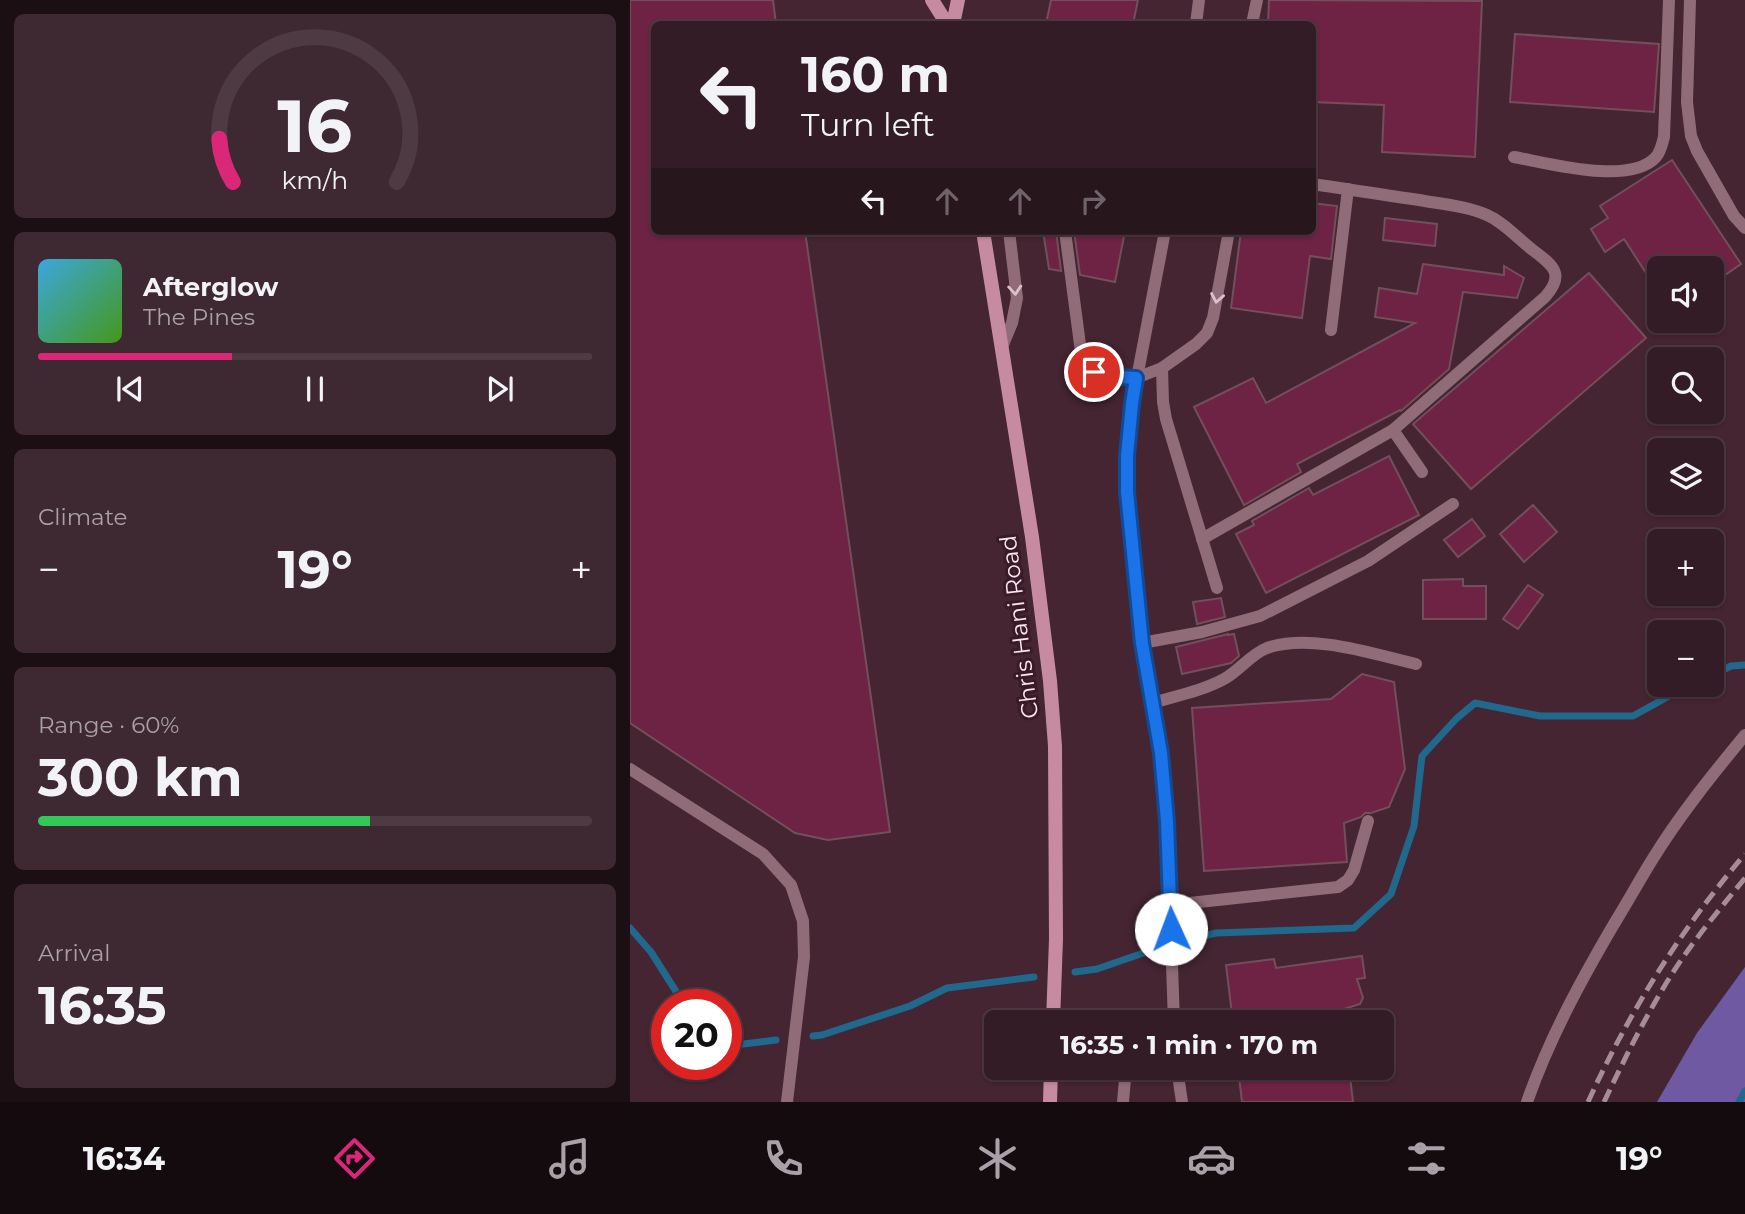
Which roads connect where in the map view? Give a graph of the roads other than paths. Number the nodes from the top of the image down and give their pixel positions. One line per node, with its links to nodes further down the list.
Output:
1 (932, 0): 8 (main road)
2 (948, 0): 9 (main road)
3 (958, 0): 10 (main road)
4 (1199, 0): 11 (lane)
5 (1257, 0): 12 (lane)
6 (1669, 0): 13 (lane)
7 (1690, 0): 16 (lane)
8 (948, 21)
9 (950, 21)
10 (951, 21)
11 (1196, 21)
12 (1253, 21)
13 (1514, 157)
14 (1316, 185): 15 (lane)
15 (1348, 190): 22 (lane); 26 (lane)
16 (1745, 228)
17 (984, 235): 23 (main road, Chris Hani Road)
18 (1009, 235): 23 (lane, one-way to 23)
19 (1066, 235): 25 (lane)
20 (1164, 235): 25 (lane)
21 (1228, 235): 24 (lane, one-way to 24)
22 (1331, 330)
23 (1003, 348): 38 (main road, Chris Hani Road)
24 (1162, 368): 25 (lane); 29 (lane)
25 (1136, 378): 31 (lane)
26 (1393, 430): 27 (lane); 29 (lane)
27 (1422, 472)
28 (1453, 504): 31 (lane)
29 (1202, 539): 30 (lane)
30 (1217, 588)
31 (1142, 643): 33 (lane)
32 (1416, 664): 33 (lane)
33 (1152, 703): 37 (lane)
34 (1745, 735): 47 (lane)
35 (630, 769): 43 (lane)
36 (1368, 821): 37 (lane)
37 (1171, 905): 39 (lane)
38 (1053, 1010)
39 (1174, 1010)
40 (1051, 1080): 44 (main road)
41 (1125, 1080): 45 (lane)
42 (1178, 1080): 46 (lane)
43 (787, 1102)
44 (1050, 1102)
45 (1123, 1102)
46 (1181, 1102)
47 (1527, 1102)

